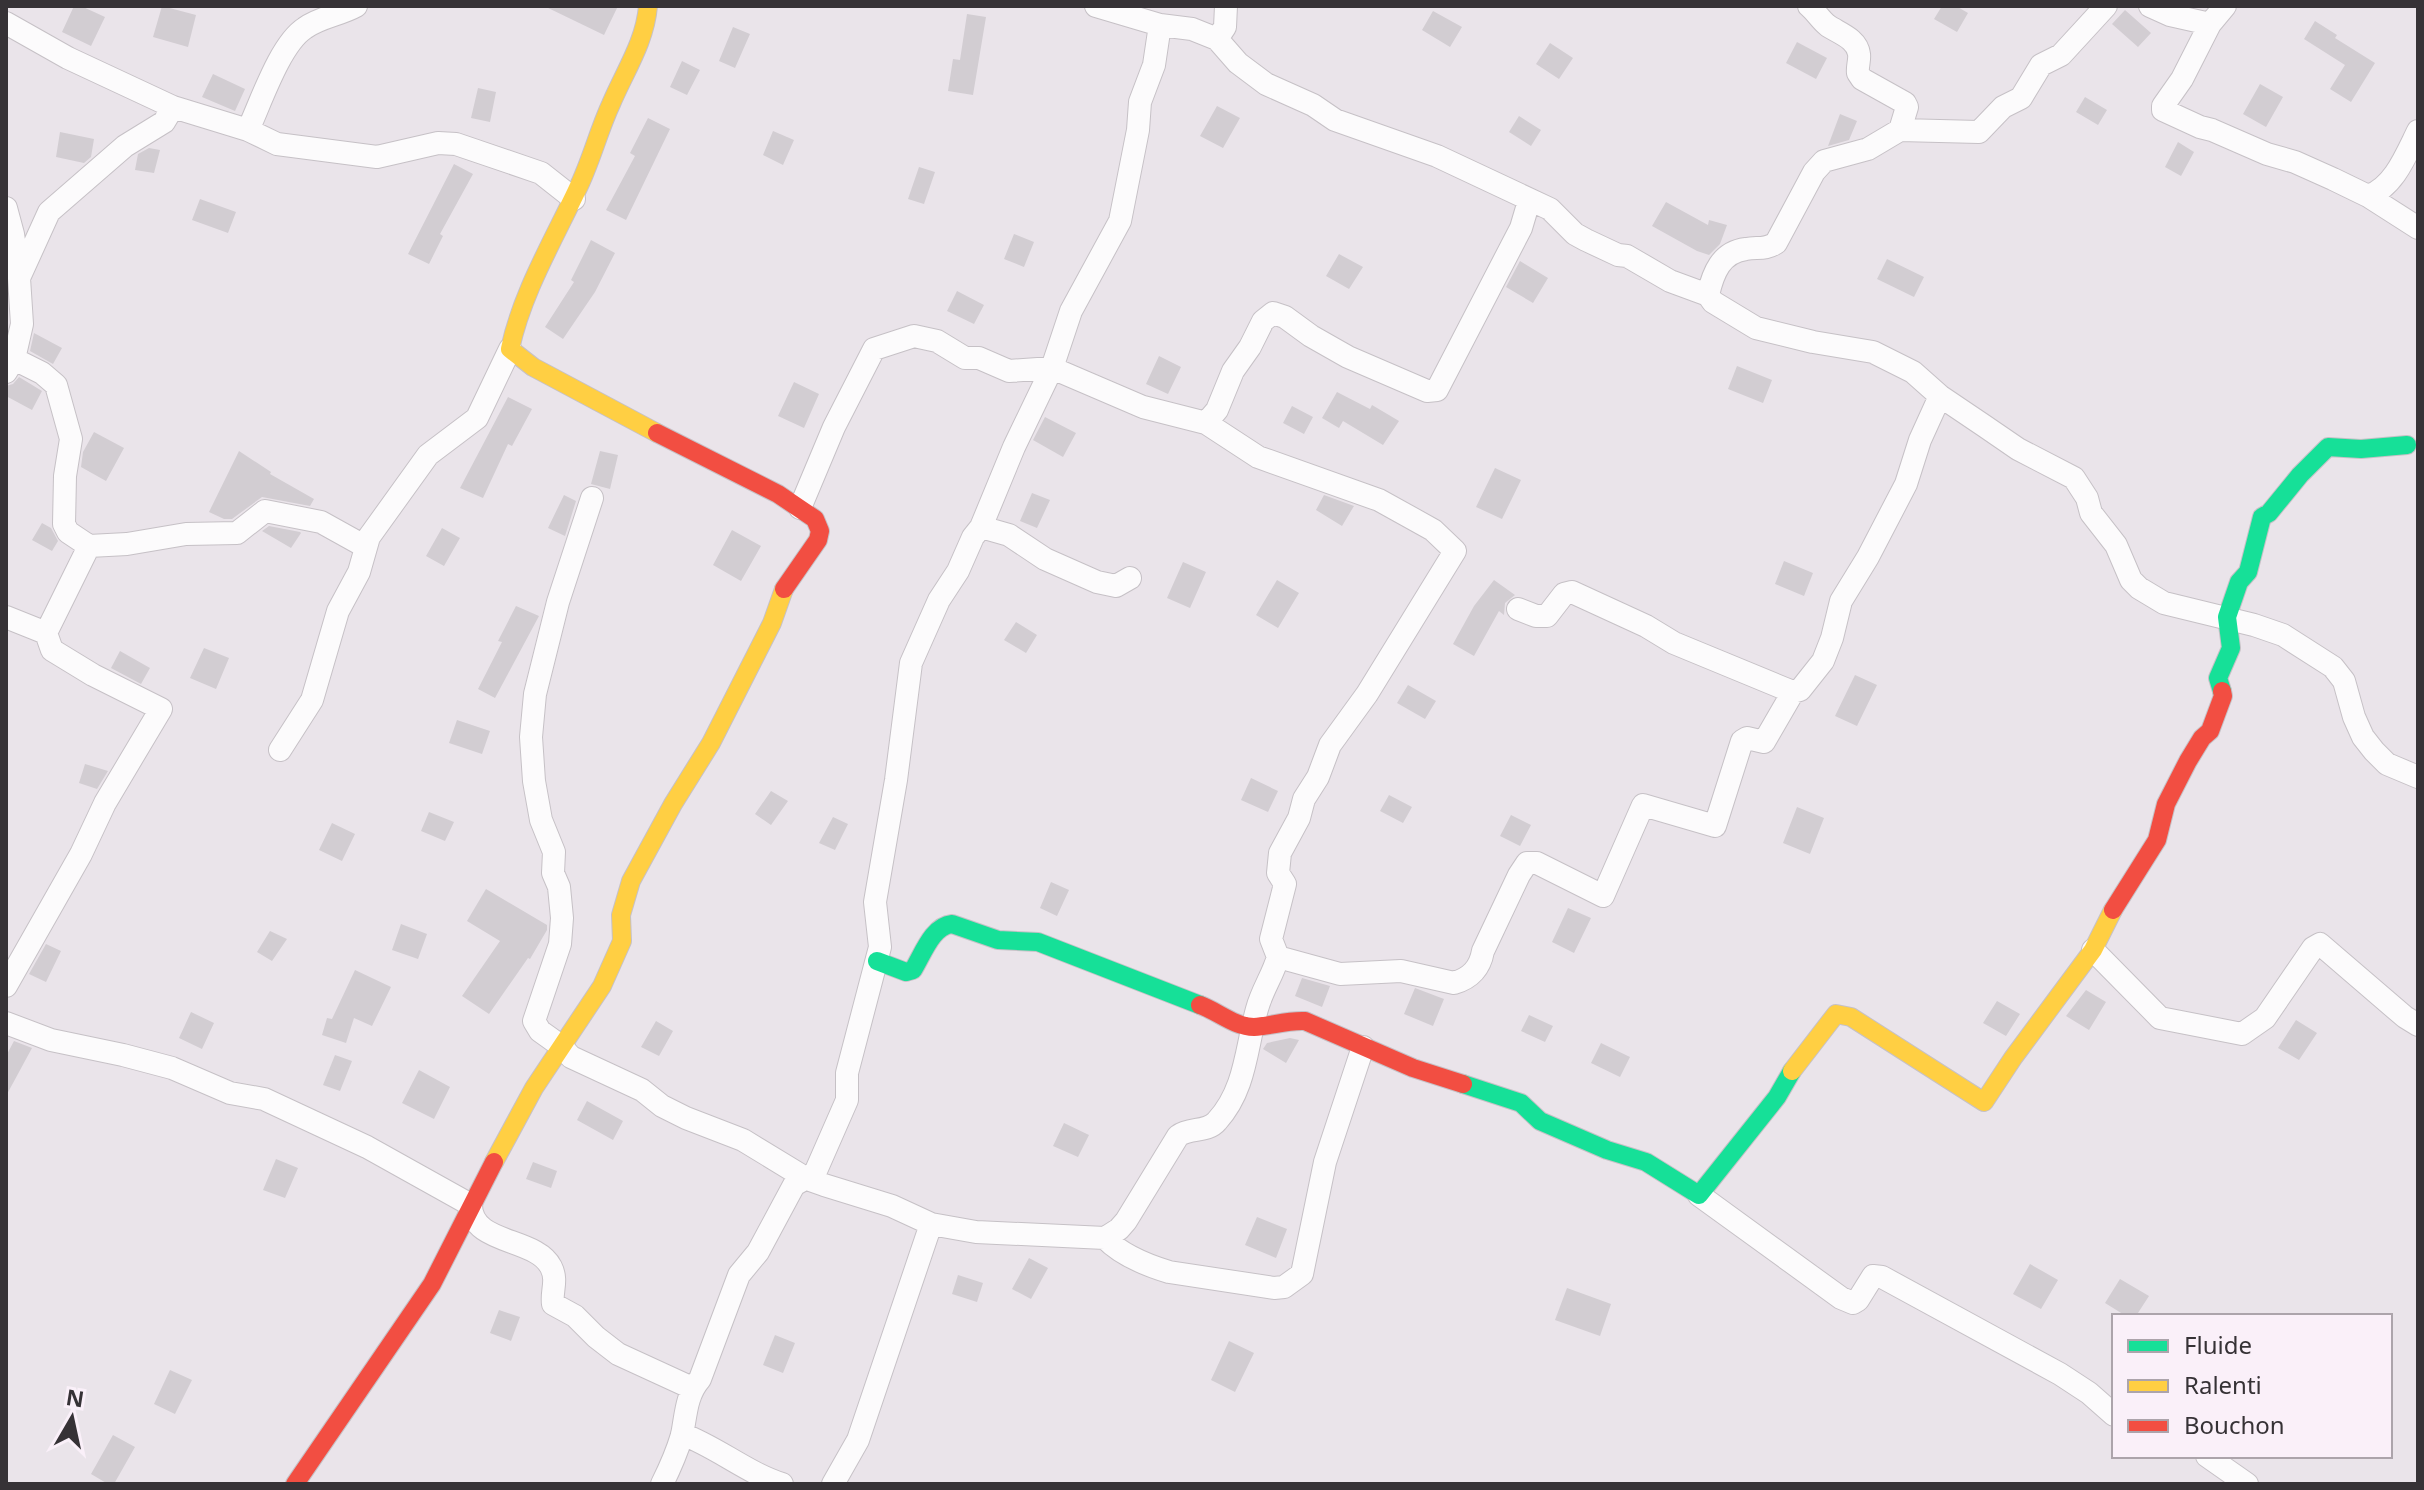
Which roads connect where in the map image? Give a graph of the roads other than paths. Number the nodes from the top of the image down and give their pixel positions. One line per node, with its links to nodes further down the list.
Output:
1 (356, 6): 14 (street)
2 (648, 6): 18 (street)
3 (1096, 6): 11 (street)
4 (1226, 6): 12 (street)
5 (1809, 6): 15 (street)
6 (2106, 6): 15 (street)
7 (2150, 6): 10 (street)
8 (2225, 6): 10 (street)
9 (6, 23): 13 (street)
10 (2210, 24): 17 (street)
11 (1160, 25): 12 (street); 27 (street)
12 (1217, 39): 19 (street)
13 (173, 107): 14 (street); 21 (street)
14 (248, 130): 18 (street)
15 (1900, 130): 24 (street)
16 (2418, 131): 17 (street)
17 (2378, 198): 22 (street)
18 (574, 199): 25 (street)
19 (1529, 201): 24 (street); 29 (street)
20 (6, 209): 21 (street); 23 (street)
21 (49, 212): 23 (street)
22 (2418, 228)
23 (19, 278): 26 (street)
24 (1708, 295): 28 (street)
25 (510, 349): 32 (street); 35 (street)
26 (10, 366): 34 (street)
27 (1052, 368): 29 (street); 32 (street); 33 (street)
28 (1940, 396): 39 (street); 41 (street)
29 (1206, 423): 45 (street)
30 (2407, 445): 39 (street)
31 (592, 498): 51 (street)
32 (800, 508): 51 (street)
33 (981, 527): 36 (street); 46 (street)
34 (89, 546): 35 (street); 40 (street)
35 (366, 547): 42 (street)
36 (1130, 578)
37 (1518, 609): 41 (street)
38 (6, 617): 40 (street)
39 (2227, 617): 43 (street); 44 (street)
40 (46, 633): 47 (street)
41 (1793, 692): 45 (street)
42 (280, 750)
43 (2418, 777)
44 (2093, 950): 49 (street); 54 (street)
45 (1278, 957): 50 (street)
46 (877, 961): 50 (street); 53 (street)
47 (6, 986)
48 (6, 1023): 55 (street)
49 (2418, 1025)
50 (1252, 1027): 52 (street); 57 (street)
51 (561, 1046): 53 (street); 55 (street)
52 (1363, 1047): 54 (street); 57 (street)
53 (807, 1179): 56 (street); 58 (street)
54 (1699, 1195): 59 (street)
55 (471, 1205): 58 (street); 63 (street)
56 (931, 1224): 57 (street); 65 (street)
57 (1105, 1238)
58 (692, 1388): 60 (street)
59 (2112, 1413)
60 (682, 1434): 62 (street); 64 (street)
61 (2210, 1458): 66 (street)
62 (767, 1481)
63 (295, 1484)
64 (662, 1484)
65 (833, 1484)
66 (2247, 1484)

